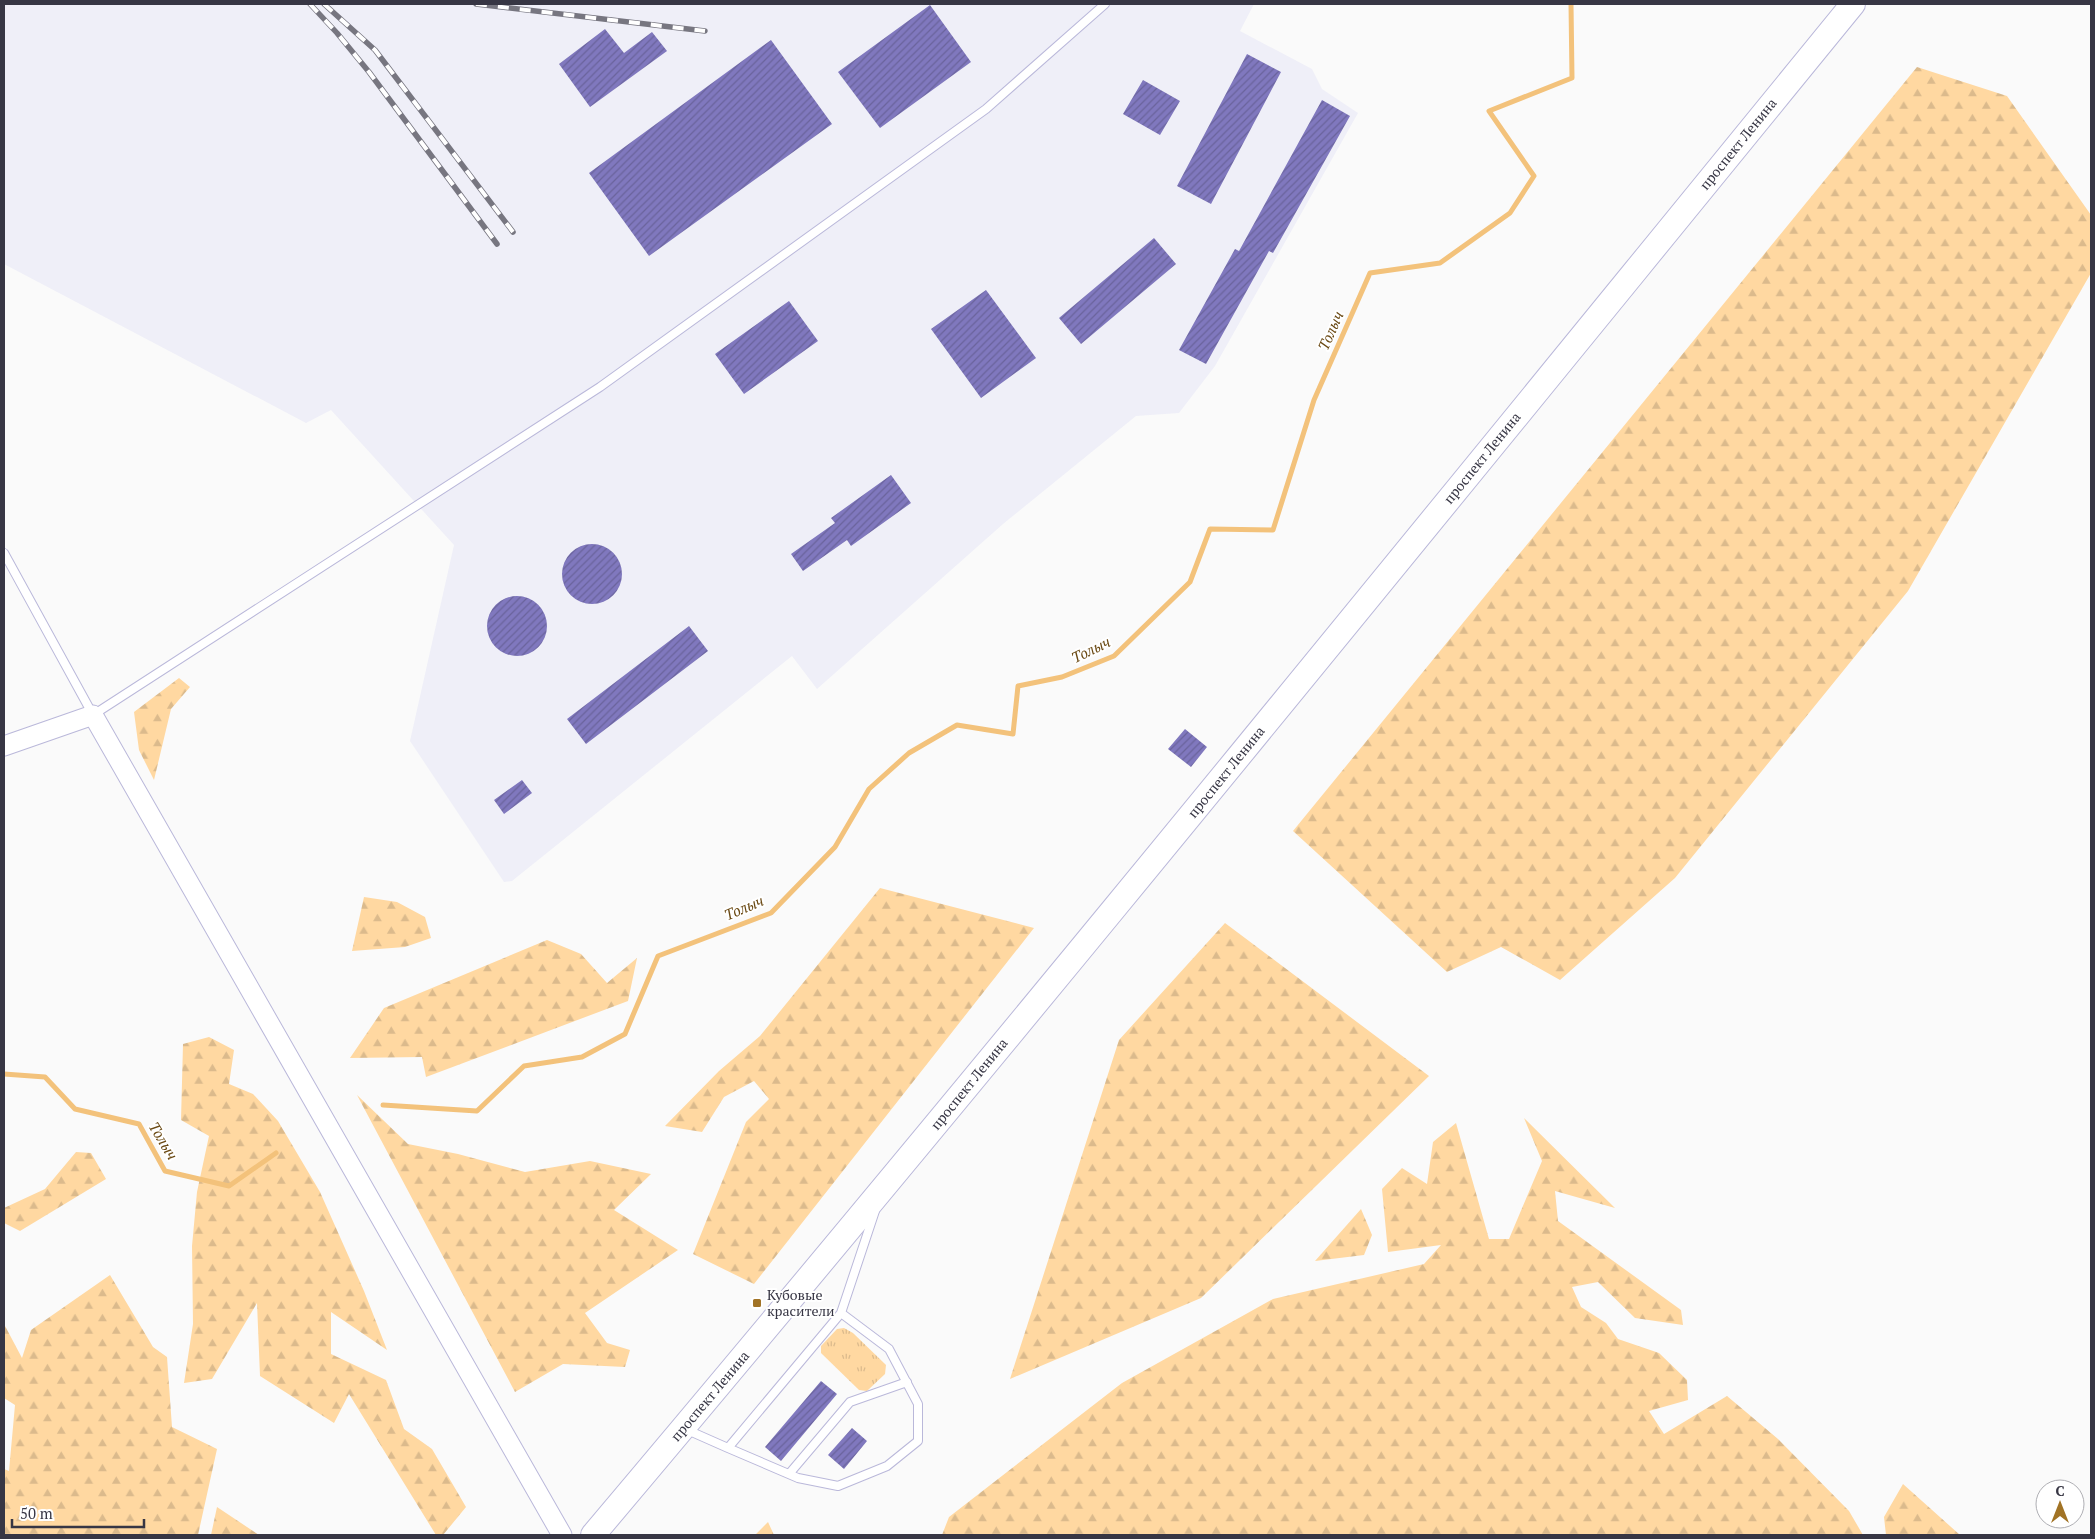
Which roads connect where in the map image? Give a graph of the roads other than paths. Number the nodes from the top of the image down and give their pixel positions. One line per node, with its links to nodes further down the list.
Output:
1 (1105, 4): 4 (lane)
2 (1854, 4): 6 (main road, проспект Ленина)
3 (4, 553): 4 (lane)
4 (93, 714): 5 (street); 12 (street)
5 (4, 746)
6 (881, 1191): 7 (lane); 9 (main road, проспект Ленина)
7 (841, 1313): 8 (lane); 10 (lane)
8 (906, 1382): 11 (lane); 11 (lane)
9 (684, 1428): 10 (lane); 13 (main road, проспект Ленина)
10 (728, 1448): 11 (lane)
11 (789, 1474)
12 (562, 1535)
13 (593, 1535)

